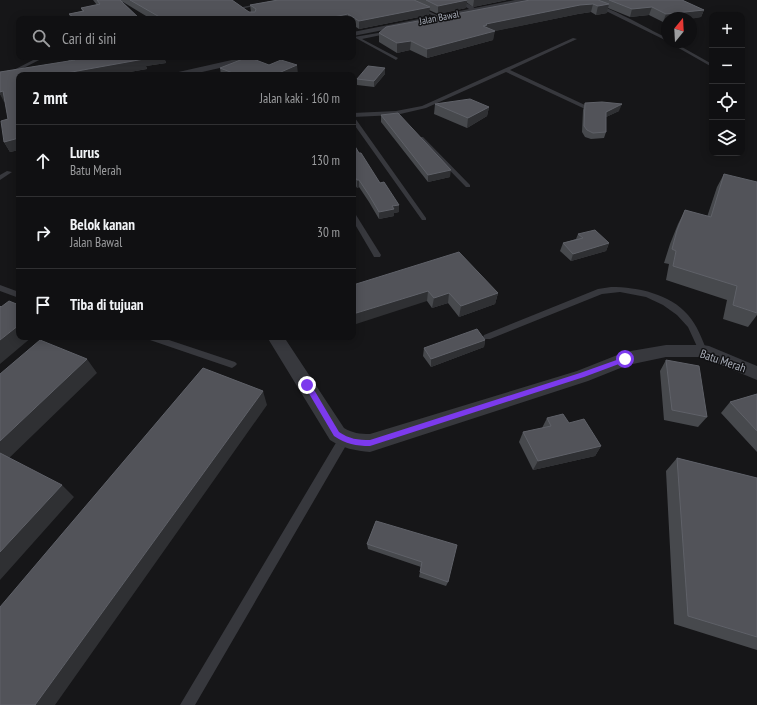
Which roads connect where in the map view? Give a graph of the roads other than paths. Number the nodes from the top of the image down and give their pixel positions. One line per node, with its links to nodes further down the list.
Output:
1 (282, 0): 7 (lane)
2 (402, 0): 11 (lane)
3 (457, 0): 9 (lane)
4 (522, 0): 9 (street, Jalan Bawal)
5 (581, 0): 16 (lane)
6 (234, 4): 7 (lane)
7 (240, 8): 8 (lane)
8 (245, 12)
9 (477, 14): 10 (lane); 11 (street, Jalan Bawal)
10 (488, 14)
11 (439, 17): 13 (street, Jalan Bawal)
12 (396, 31): 14 (lane)
13 (356, 36)
14 (356, 36)
15 (356, 37): 19 (lane)
16 (661, 37)
17 (574, 39): 23 (lane)
18 (680, 48): 22 (lane)
19 (396, 59)
20 (37, 60): 25 (lane)
21 (243, 60): 26 (street)
22 (709, 64)
23 (506, 70): 28 (lane); 29 (lane)
24 (28, 71): 25 (lane)
25 (11, 72): 27 (lane)
26 (190, 72)
27 (0, 79)
28 (584, 107)
29 (396, 113): 30 (lane); 31 (lane)
30 (356, 115)
31 (401, 119)
32 (356, 123): 37 (lane)
33 (418, 136): 36 (lane)
34 (10, 172): 35 (lane)
35 (0, 178)
36 (468, 186)
37 (424, 219)
38 (356, 220): 39 (lane)
39 (377, 255)
40 (0, 288): 41 (lane)
41 (16, 294)
42 (487, 337): 45 (lane)
43 (159, 340): 46 (lane)
44 (277, 340): 48 (street)
45 (703, 351): 47 (street, Batu Merah); 48 (street, Batu Merah)
46 (232, 364)
47 (757, 373)
48 (344, 439): 49 (lane)
49 (187, 705)

